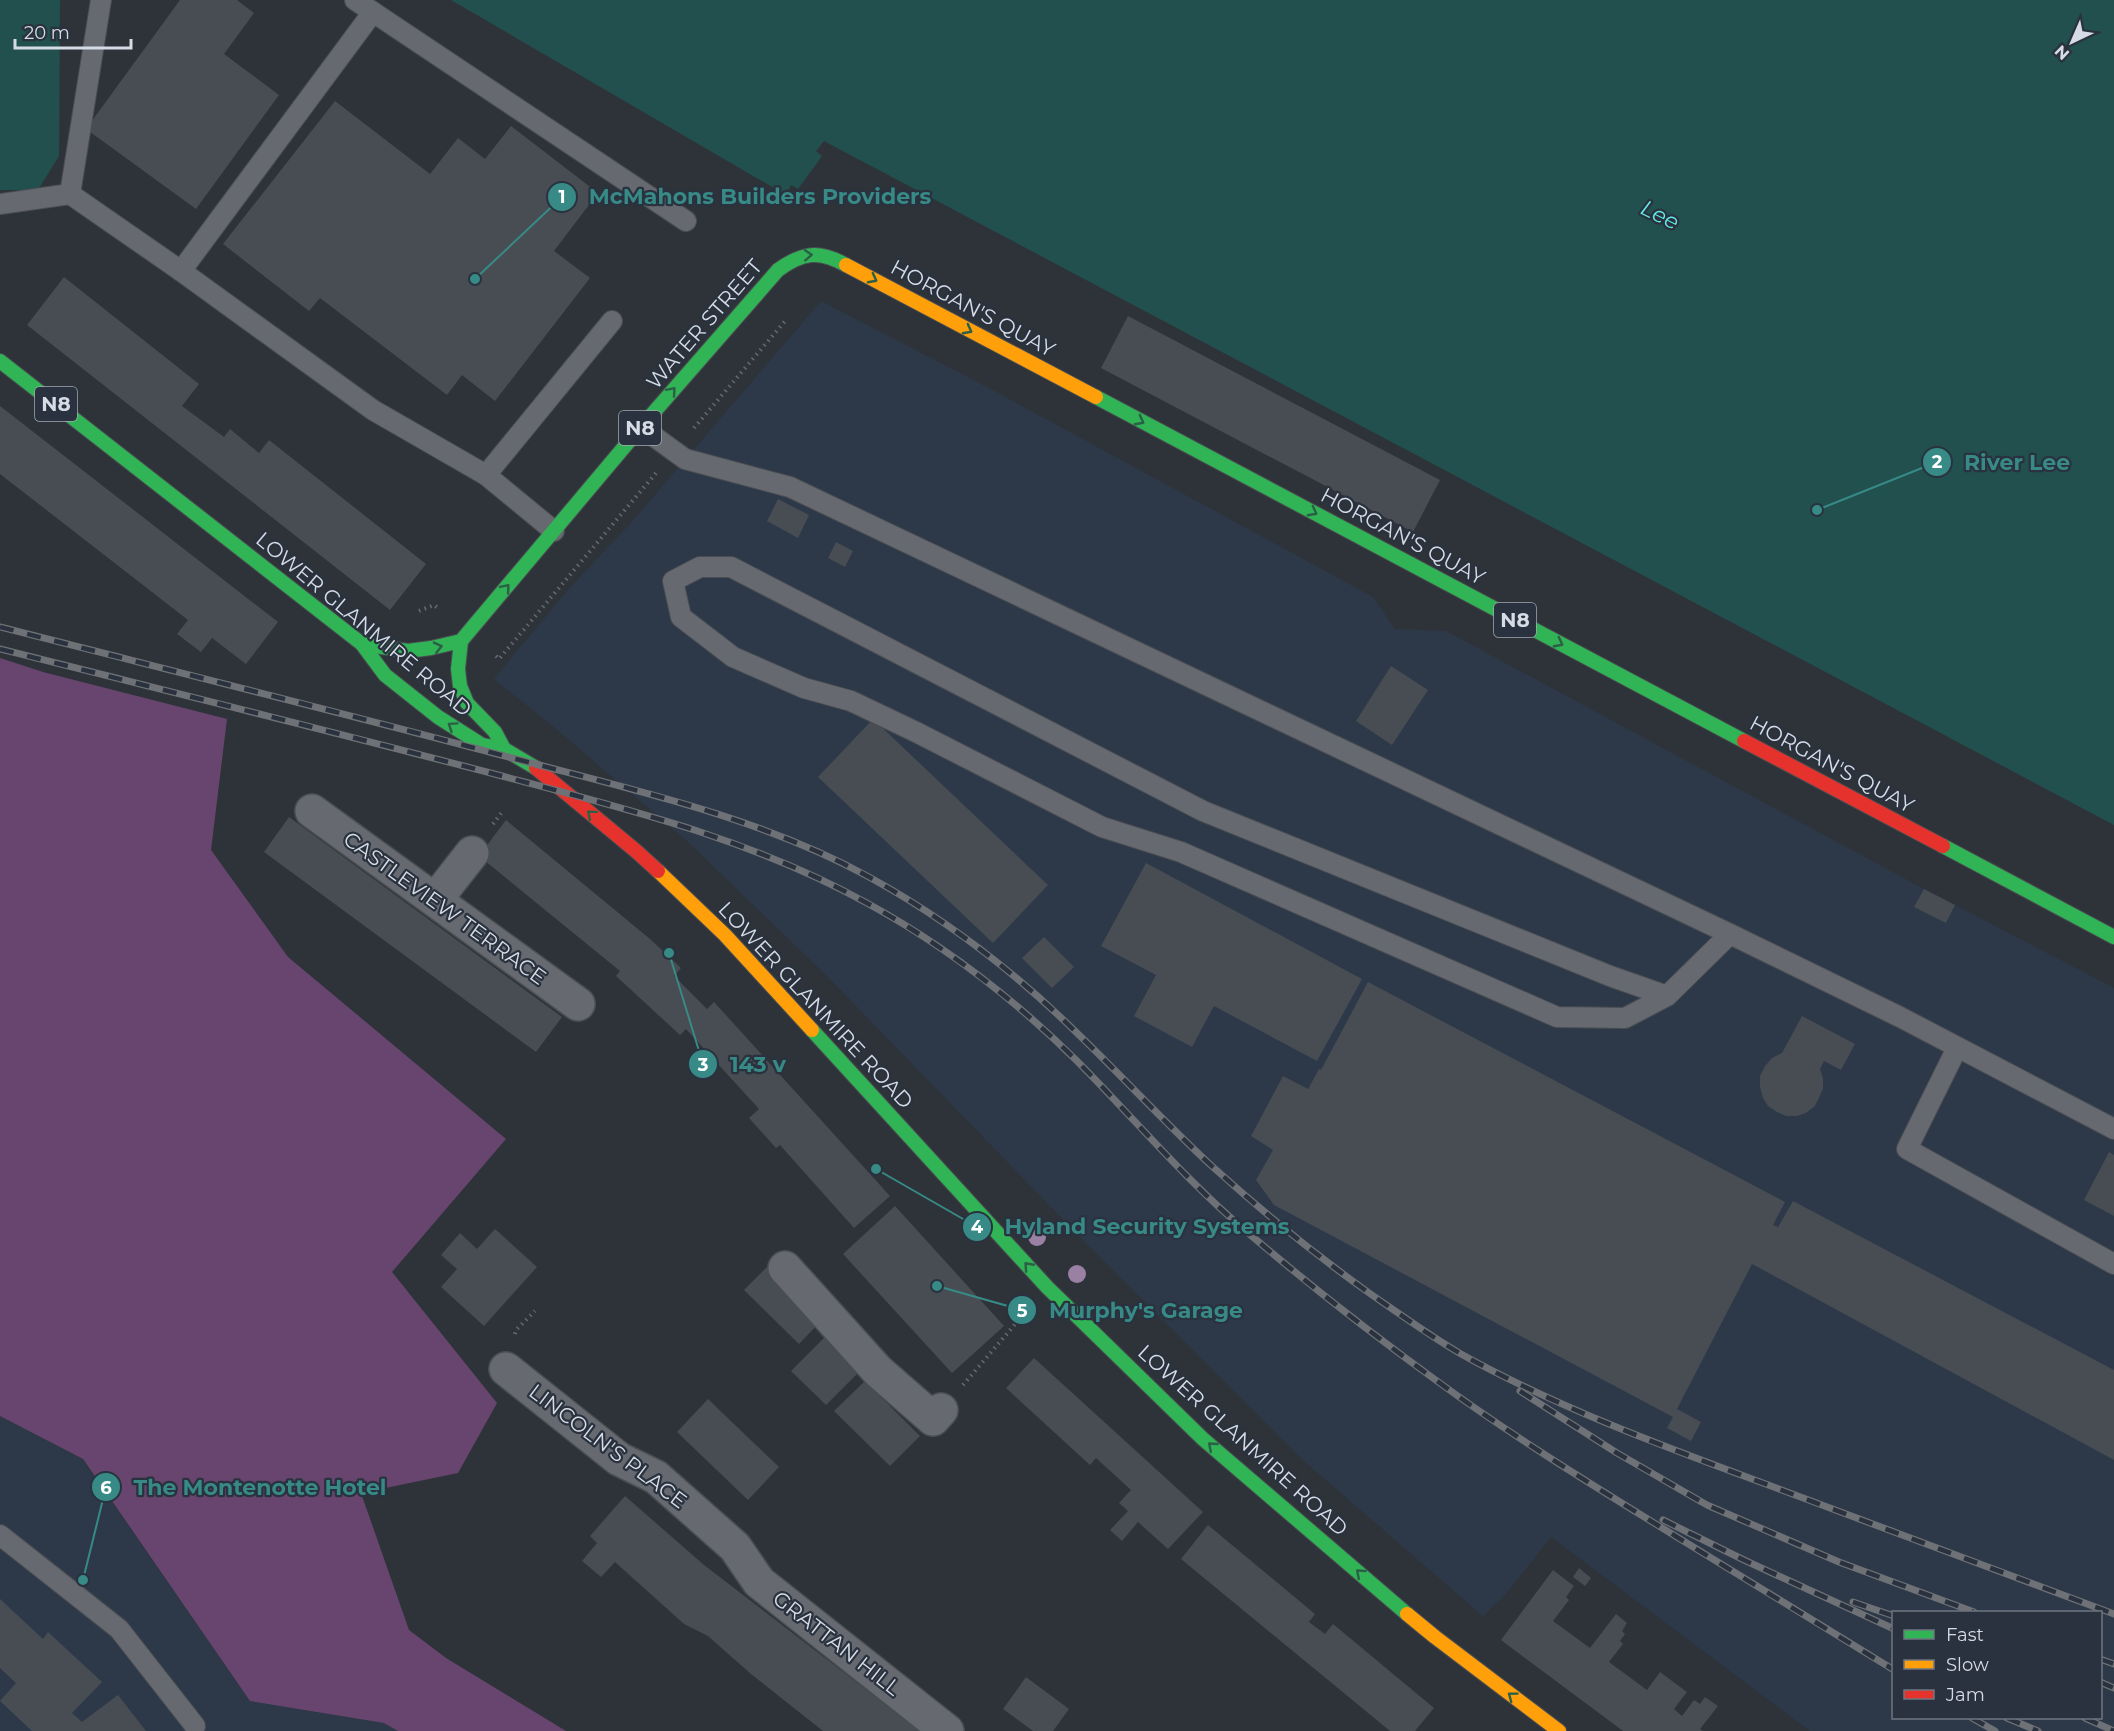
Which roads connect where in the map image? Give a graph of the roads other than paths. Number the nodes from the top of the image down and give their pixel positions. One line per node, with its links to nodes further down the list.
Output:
1 (101, 0): 4 (lane)
2 (355, 0): 3 (lane)
3 (373, 12): 6 (lane); 8 (lane)
4 (70, 194): 5 (lane); 8 (lane)
5 (0, 204)
6 (686, 221)
7 (830, 256): 11 (highway, WATER STREET / N8, one-way to 7); 21 (highway, HORGAN'S QUAY / N8, one-way to 21)
8 (181, 271): 12 (lane)
9 (612, 321): 12 (lane)
10 (0, 361): 15 (highway, LOWER GLANMIRE ROAD / N8)
11 (641, 427): 13 (highway, WATER STREET / N8); 20 (lane)
12 (486, 475): 13 (lane)
13 (554, 531): 14 (highway, WATER STREET / N8, one-way to 13)
14 (461, 641): 15 (highway, N8, one-way to 14); 16 (highway, N8)
15 (362, 644): 16 (highway, LOWER GLANMIRE ROAD / N8, one-way to 15)
16 (504, 749): 34 (highway, LOWER GLANMIRE ROAD / N8, one-way to 16)
17 (312, 811): 19 (street, CASTLEVIEW TERRACE)
18 (471, 853): 19 (street)
19 (436, 899): 23 (street, CASTLEVIEW TERRACE)
20 (1730, 934): 22 (lane); 24 (lane)
21 (2114, 937)
22 (1667, 996): 22 (lane)
23 (578, 1004)
24 (1958, 1048): 25 (lane); 26 (lane)
25 (2114, 1130)
26 (2114, 1264)
27 (785, 1268): 29 (street)
28 (506, 1369): 31 (street, LINCOLN'S PLACE)
29 (937, 1415)
30 (0, 1535): 32 (lane)
31 (735, 1547): 33 (street, GRATTAN HILL)
32 (195, 1726)
33 (947, 1731)
34 (1559, 1731)

